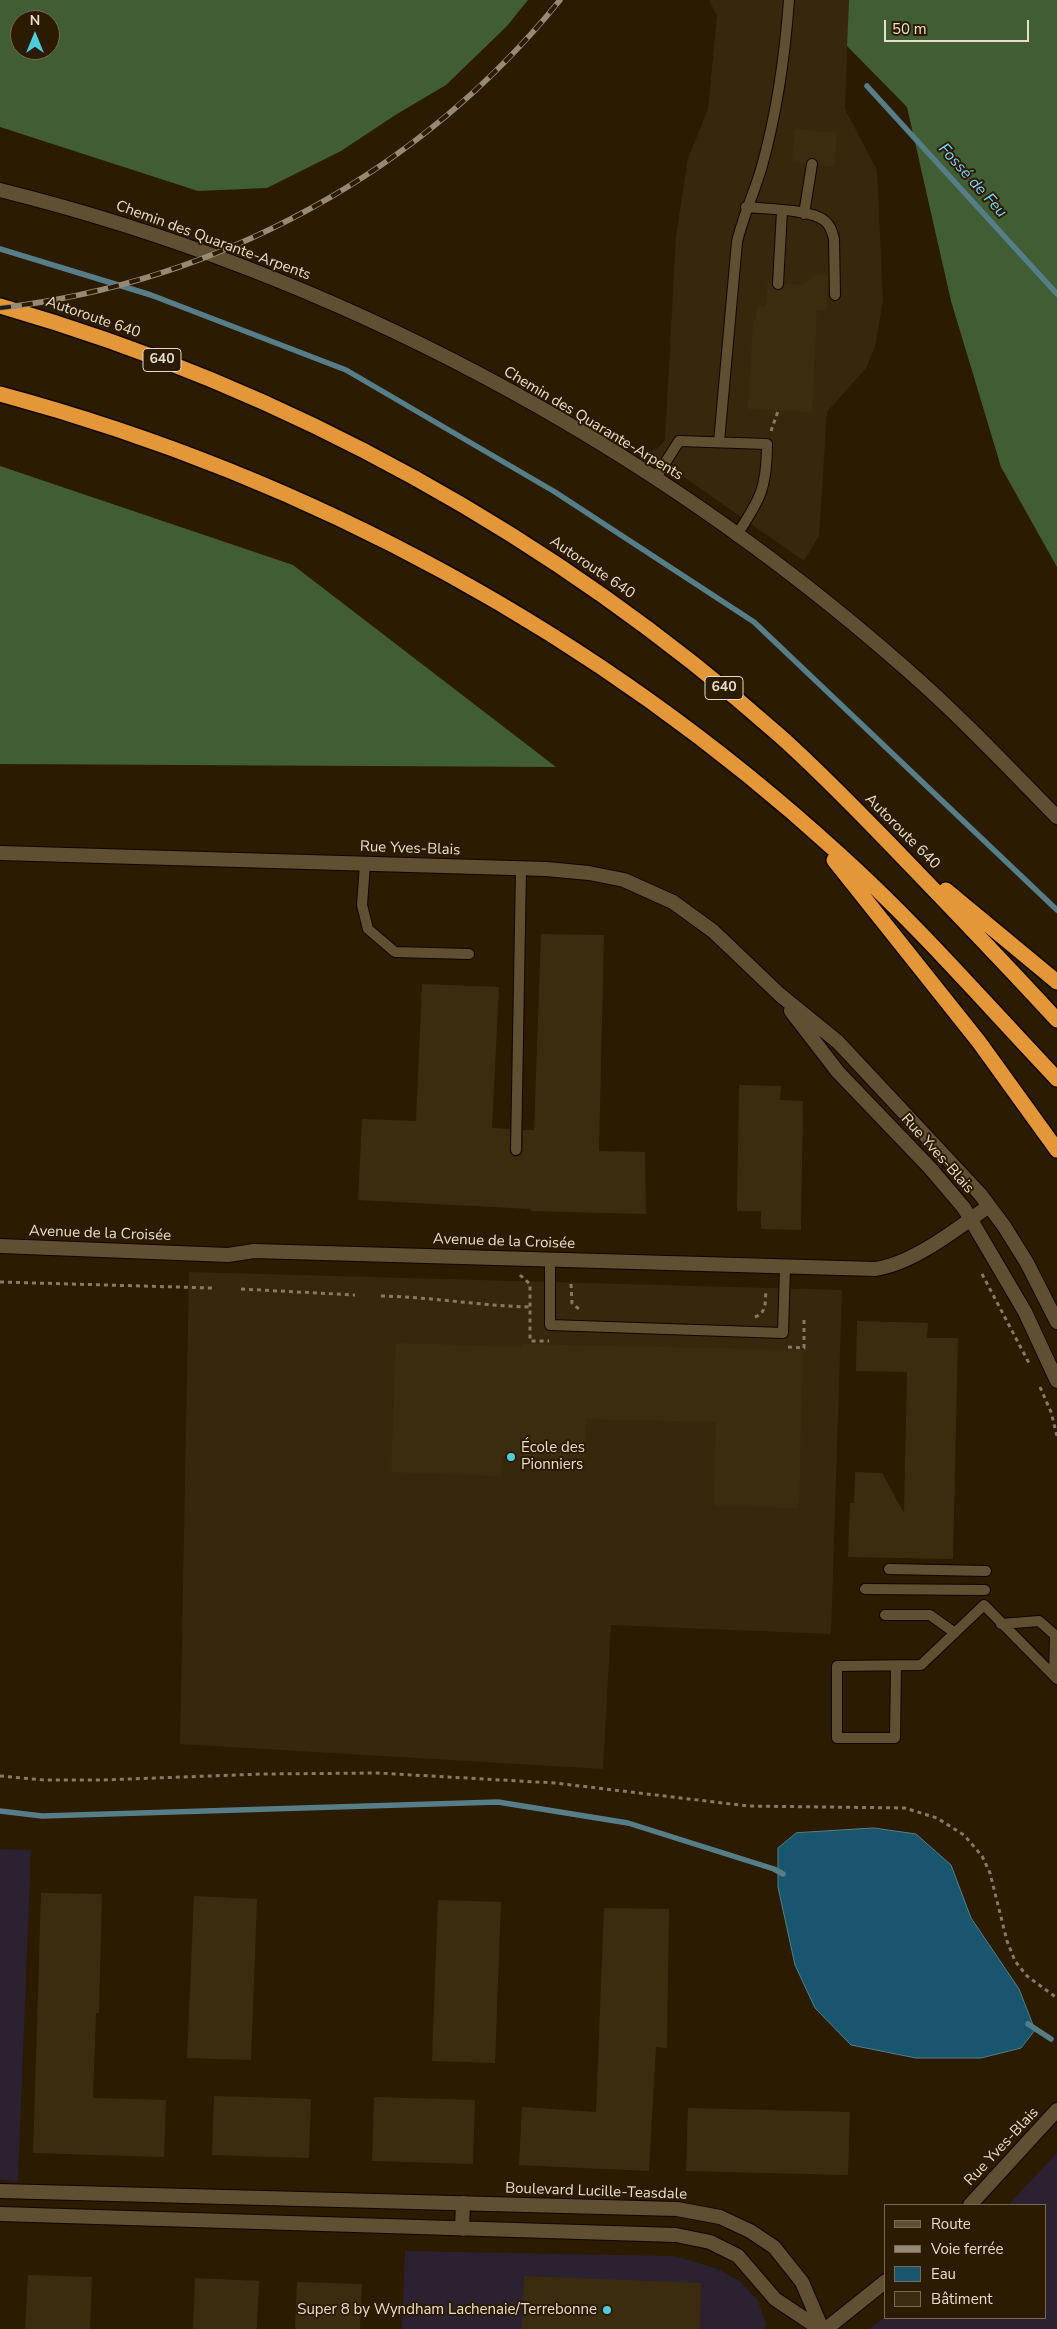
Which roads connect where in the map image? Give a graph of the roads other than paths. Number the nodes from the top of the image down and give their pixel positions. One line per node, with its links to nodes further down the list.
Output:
1 (789, 0): 4 (lane)
2 (812, 164): 6 (lane)
3 (0, 190): 12 (street, Chemin des Quarante-Arpents)
4 (746, 207): 5 (lane); 11 (lane)
5 (782, 211): 6 (lane); 7 (lane)
6 (804, 214): 8 (lane)
7 (778, 284)
8 (835, 295)
9 (0, 306): 16 (highway, Autoroute 640 / 640)
10 (0, 394): 15 (highway)
11 (719, 442): 12 (lane); 13 (lane)
12 (655, 479): 13 (street, Chemin des Quarante-Arpents)
13 (736, 536): 14 (street, Chemin des Quarante-Arpents)
14 (1057, 817)
15 (799, 818): 24 (highway); 26 (highway)
16 (886, 841): 21 (highway); 23 (highway, Autoroute 640 / 640)
17 (0, 853): 18 (street, Rue Yves-Blais)
18 (365, 864): 19 (street, Rue Yves-Blais); 20 (lane)
19 (521, 868): 22 (street, Rue Yves-Blais); 25 (lane)
20 (469, 954)
21 (1057, 982)
22 (779, 994): 27 (street, Rue Yves-Blais); 28 (street, Rue Yves-Blais)
23 (1057, 1020)
24 (1057, 1079)
25 (516, 1150)
26 (1057, 1150)
27 (989, 1206): 28 (street, Avenue de la Croisée); 32 (street, Rue Yves-Blais)
28 (970, 1219): 31 (street, Avenue de la Croisée); 33 (street, Rue Yves-Blais)
29 (0, 1246): 30 (street, Avenue de la Croisée)
30 (550, 1260): 31 (street, Avenue de la Croisée); 31 (lane)
31 (785, 1268)
32 (1057, 1322)
33 (1057, 1381)
34 (889, 1570): 35 (lane)
35 (986, 1571)
36 (865, 1589): 37 (lane)
37 (985, 1590)
38 (884, 1615): 40 (lane)
39 (1001, 1624): 40 (lane); 42 (lane); 42 (lane)
40 (955, 1633): 41 (lane)
41 (896, 1666): 41 (lane)
42 (1056, 1677)
43 (1055, 2118): 47 (street, Rue Yves-Blais)
44 (0, 2191): 45 (street, Boulevard Lucille-Teasdale)
45 (149, 2195): 46 (street, Boulevard Lucille-Teasdale); 49 (street)
46 (463, 2203): 50 (street); 52 (street, Boulevard Lucille-Teasdale)
47 (971, 2204)
48 (0, 2214): 49 (street)
49 (149, 2219): 50 (street)
50 (462, 2229): 52 (street)
51 (884, 2283): 52 (street)
52 (823, 2329)

